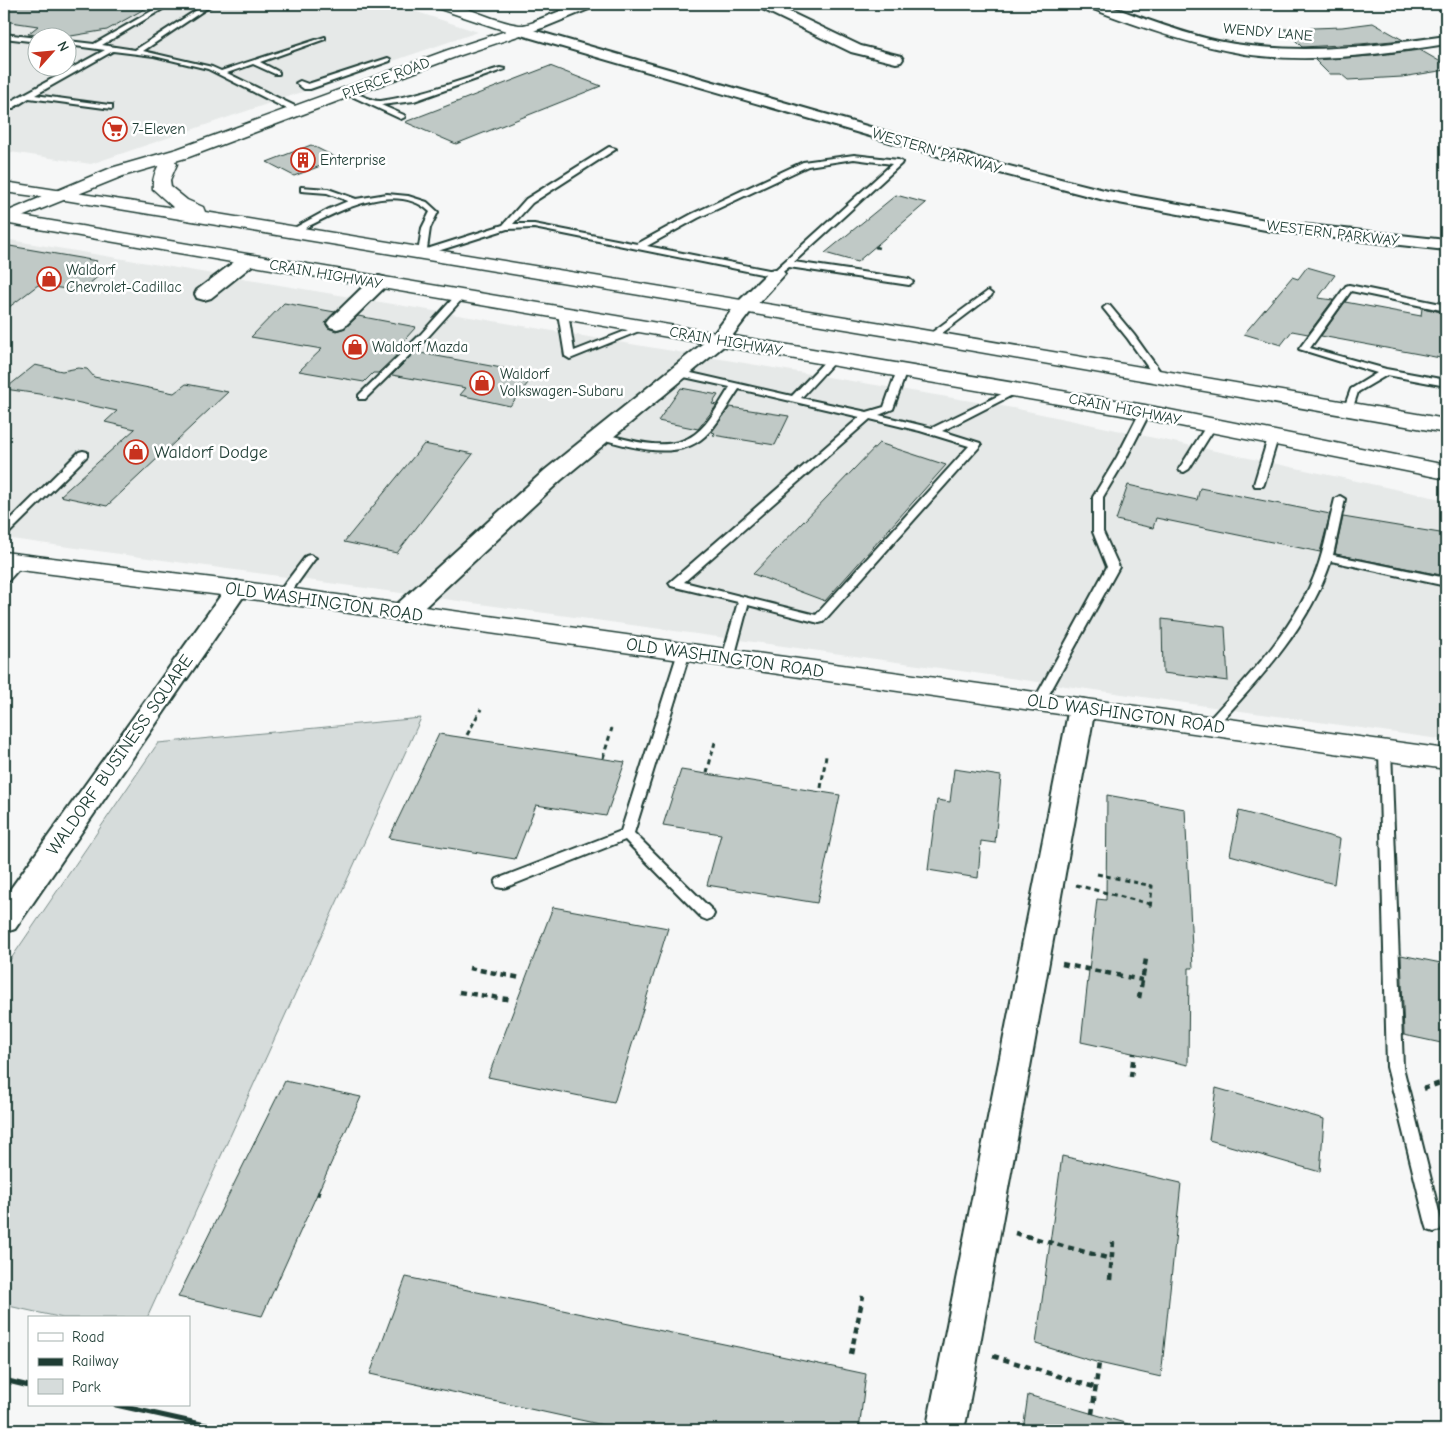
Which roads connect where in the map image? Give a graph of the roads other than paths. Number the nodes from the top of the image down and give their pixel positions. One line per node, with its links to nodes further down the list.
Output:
1 (168, 4): 17 (lane)
2 (210, 4): 19 (lane)
3 (439, 4): 11 (main road, WESTERN PARKWAY)
4 (474, 4): 10 (main road, WESTERN PARKWAY)
5 (554, 4): 9 (street)
6 (589, 4): 9 (street, PIERCE ROAD)
7 (763, 4): 20 (street)
8 (1092, 4): 15 (street, WENDY LANE)
9 (573, 11): 10 (street, PIERCE ROAD)
10 (540, 24): 11 (main road, PIERCE ROAD); 45 (street, WESTERN PARKWAY)
11 (519, 30): 27 (main road, PIERCE ROAD); 47 (street, WESTERN PARKWAY)
12 (4, 36): 14 (lane)
13 (323, 38): 22 (lane)
14 (28, 39)
15 (1446, 40)
16 (78, 45): 17 (lane)
17 (96, 46): 18 (lane)
18 (111, 49): 19 (lane); 28 (lane)
19 (136, 52): 24 (lane)
20 (896, 59)
21 (388, 60): 26 (lane)
22 (254, 62): 24 (lane); 25 (lane)
23 (502, 69): 29 (lane)
24 (221, 73): 32 (lane)
25 (277, 73)
26 (300, 83)
27 (349, 92): 29 (lane); 32 (main road, PIERCE ROAD)
28 (27, 96): 30 (lane); 31 (lane)
29 (370, 103): 34 (lane)
30 (6, 106): 33 (lane)
31 (109, 107)
32 (298, 111): 36 (main road, PIERCE ROAD)
33 (4, 116)
34 (401, 118)
35 (612, 150): 44 (lane)
36 (183, 152): 37 (main road, PIERCE ROAD); 40 (main road, PIERCE ROAD)
37 (168, 164): 40 (main road, PIERCE ROAD); 43 (main road)
38 (4, 187): 40 (main road, CRAIN HIGHWAY)
39 (304, 189): 41 (lane)
40 (65, 195): 42 (main road); 43 (main road, CRAIN HIGHWAY)
41 (355, 201): 46 (lane); 49 (lane)
42 (4, 219): 50 (main road, CRAIN HIGHWAY)
43 (220, 220): 46 (main road, CRAIN HIGHWAY)
44 (506, 228): 48 (lane); 49 (lane)
45 (1446, 230)
46 (291, 232): 49 (main road, CRAIN HIGHWAY)
47 (1446, 245)
48 (638, 247): 51 (lane); 51 (lane)
49 (422, 253): 57 (main road, CRAIN HIGHWAY)
50 (248, 260): 52 (main road, CRAIN HIGHWAY); 54 (street)
51 (781, 269): 53 (lane); 57 (street)
52 (379, 282): 56 (main road, CRAIN HIGHWAY); 61 (street)
53 (909, 282)
54 (204, 294)
55 (988, 294): 63 (lane)
56 (460, 296): 60 (main road, CRAIN HIGHWAY); 73 (lane)
57 (745, 306): 63 (main road, CRAIN HIGHWAY); 64 (street)
58 (1107, 308): 69 (lane)
59 (1446, 308): 67 (lane)
60 (563, 314): 62 (main road, CRAIN HIGHWAY); 62 (lane)
61 (337, 324)
62 (644, 327): 64 (main road, CRAIN HIGHWAY)
63 (930, 338): 69 (main road, CRAIN HIGHWAY)
64 (720, 340): 65 (main road, CRAIN HIGHWAY); 68 (street)
65 (832, 359): 66 (main road, CRAIN HIGHWAY); 74 (lane)
66 (902, 370): 72 (main road, CRAIN HIGHWAY); 77 (lane)
67 (1385, 372): 70 (lane); 75 (lane)
68 (678, 373): 71 (lane); 81 (street)
69 (1159, 377): 75 (main road, CRAIN HIGHWAY)
70 (1446, 383)
71 (736, 386): 74 (lane); 81 (lane)
72 (1017, 390): 76 (main road, CRAIN HIGHWAY); 80 (lane)
73 (362, 397)
74 (794, 399): 77 (lane)
75 (1349, 408): 79 (main road, CRAIN HIGHWAY)
76 (1145, 412): 78 (main road, CRAIN HIGHWAY); 99 (lane)
77 (868, 415): 80 (lane); 95 (lane)
78 (1211, 426): 82 (main road, CRAIN HIGHWAY); 84 (lane)
79 (1446, 426)
80 (935, 430): 95 (lane)
81 (601, 436): 96 (street)
82 (1273, 438): 85 (main road, CRAIN HIGHWAY); 86 (lane)
83 (83, 454): 88 (lane)
84 (1184, 469)
85 (1446, 472)
86 (1259, 484)
87 (1340, 499): 89 (lane)
88 (4, 532)
89 (1326, 557): 92 (lane); 101 (lane)
90 (310, 558): 94 (lane)
91 (9, 566): 93 (main road, OLD WASHINGTON ROAD)
92 (1446, 582)
93 (237, 589): 94 (main road, OLD WASHINGTON ROAD); 107 (street, WALDORF BUSINESS SQUARE)
94 (282, 596): 96 (main road, OLD WASHINGTON ROAD)
95 (744, 600): 98 (lane)
96 (403, 613): 97 (main road, OLD WASHINGTON ROAD)
97 (684, 652): 98 (main road, OLD WASHINGTON ROAD); 104 (lane)
98 (728, 658): 99 (main road, OLD WASHINGTON ROAD)
99 (1039, 702): 100 (main road, OLD WASHINGTON ROAD)
100 (1082, 708): 101 (main road, OLD WASHINGTON ROAD); 109 (street)
101 (1210, 726): 102 (main road, OLD WASHINGTON ROAD)
102 (1384, 750): 103 (main road, OLD WASHINGTON ROAD); 108 (lane)
103 (1446, 759)
104 (627, 834): 105 (lane); 106 (lane)
105 (502, 883)
106 (707, 914)
107 (4, 921)
108 (1434, 1224)
109 (947, 1421)

